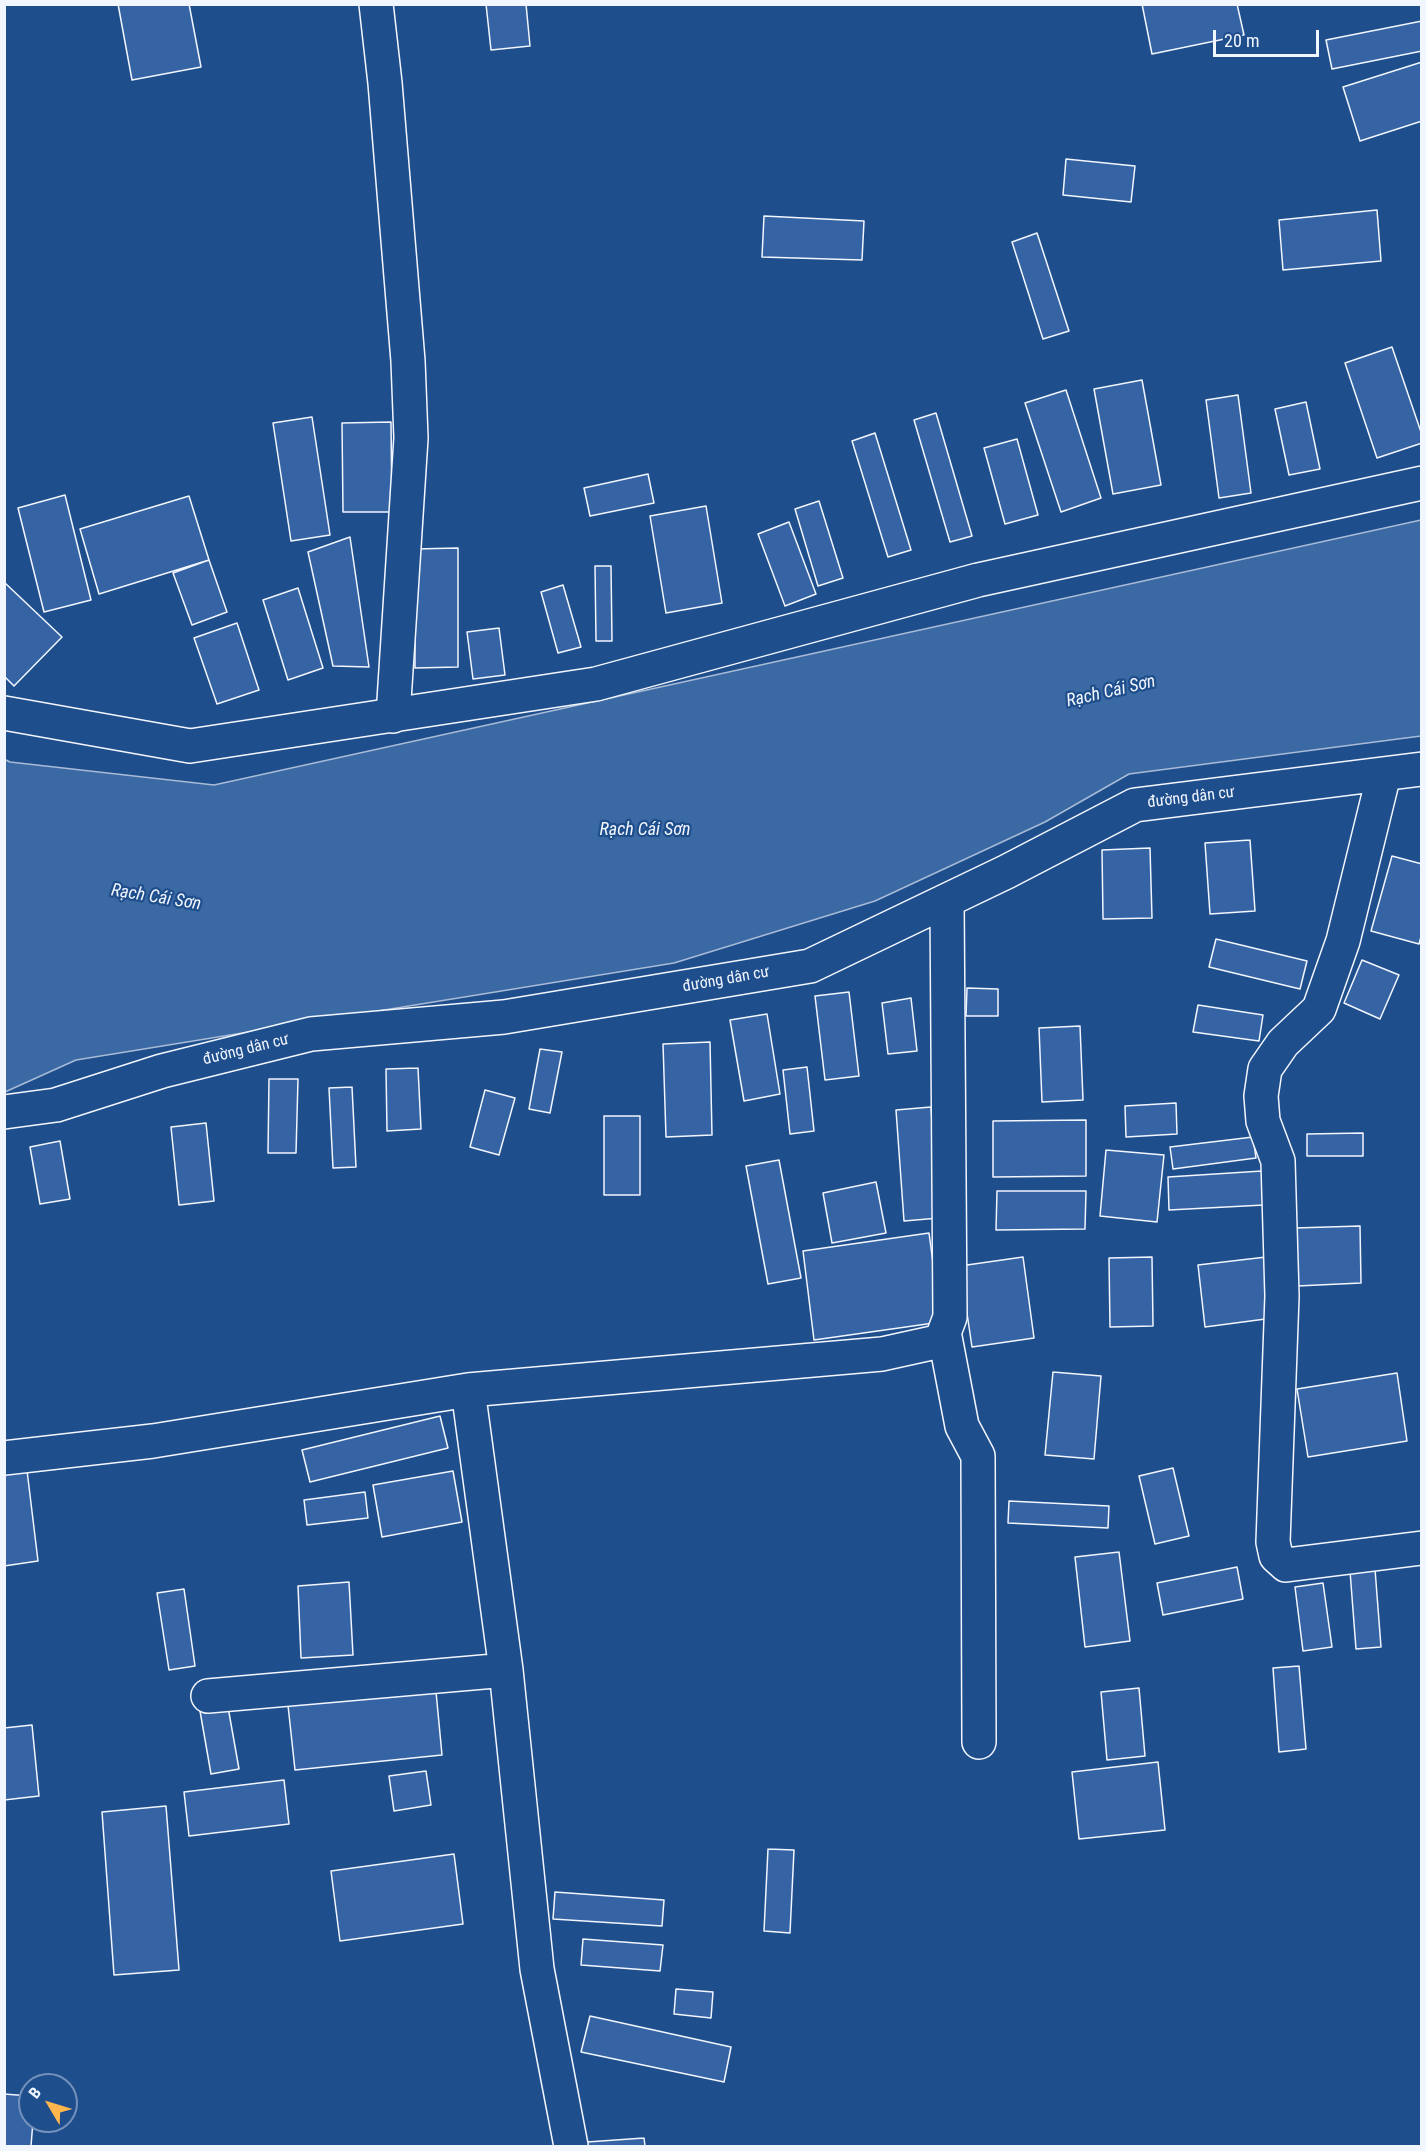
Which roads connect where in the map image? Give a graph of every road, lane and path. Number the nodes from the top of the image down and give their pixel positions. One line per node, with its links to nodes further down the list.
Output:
1 (376, 4): 4 (street)
2 (1422, 483): 4 (street)
3 (4, 713): 4 (street)
4 (393, 716)
5 (1422, 769): 6 (street, đường dân cư)
6 (1384, 774): 7 (street, đường dân cư); 12 (street)
7 (946, 901): 8 (street, đường dân cư); 9 (street)
8 (4, 1112)
9 (945, 1337): 10 (street); 15 (street)
10 (468, 1390): 11 (street); 13 (street)
11 (4, 1458)
12 (1422, 1548)
13 (506, 1670): 14 (street); 16 (street)
14 (208, 1696)
15 (979, 1742)
16 (571, 2146)

